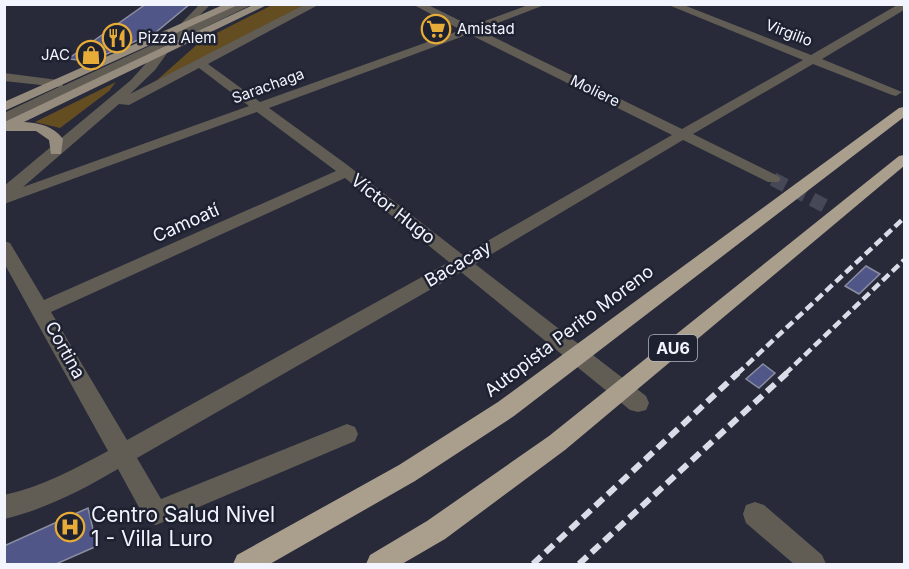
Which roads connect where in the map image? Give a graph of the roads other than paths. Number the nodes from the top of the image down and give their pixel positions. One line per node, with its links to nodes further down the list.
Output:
1 (206, 4): 11 (street)
2 (236, 4): 11 (main road)
3 (248, 4): 11 (street)
4 (264, 4): 12 (main road)
5 (315, 4): 14 (street)
6 (417, 4): 10 (street, Moliere)
7 (542, 4): 10 (street, Sarachaga)
8 (671, 4): 13 (street, Virgilio)
9 (904, 6): 13 (street, Bacacay)
10 (471, 30): 19 (street, Sarachaga); 24 (street, Moliere)
11 (174, 37): 12 (street); 16 (main road); 22 (street)
12 (161, 55): 21 (street); 23 (main road)
13 (811, 59): 17 (street, Virgilio); 24 (street, Bacacay)
14 (201, 64): 19 (street, Víctor Hugo); 21 (street)
15 (4, 77): 16 (street)
16 (58, 84): 18 (main road)
17 (896, 92)
18 (4, 107)
19 (260, 107): 27 (street, Víctor Hugo); 30 (street, Sarachaga)
20 (904, 111): 39 (highway, Autopista Perito Moreno / AU6)
21 (104, 112): 25 (street)
22 (4, 118)
23 (4, 128): 25 (main road)
24 (681, 134): 28 (street, Moliere); 32 (street, Bacacay)
25 (56, 151): 29 (street)
26 (904, 159): 40 (highway, AU6)
27 (346, 172): 32 (street, Víctor Hugo); 33 (street, Camoatí)
28 (773, 179)
29 (4, 194)
30 (4, 199)
31 (4, 247): 33 (street, Cortina)
32 (462, 263): 34 (street, Víctor Hugo); 36 (street, Bacacay)
33 (41, 309): 36 (street, Cortina)
34 (638, 403)
35 (346, 434): 36 (street, Cortina)
36 (123, 454): 37 (street, Bacacay)
37 (4, 507)
38 (754, 514): 41 (street)
39 (246, 564)
40 (379, 564)
41 (813, 564)

